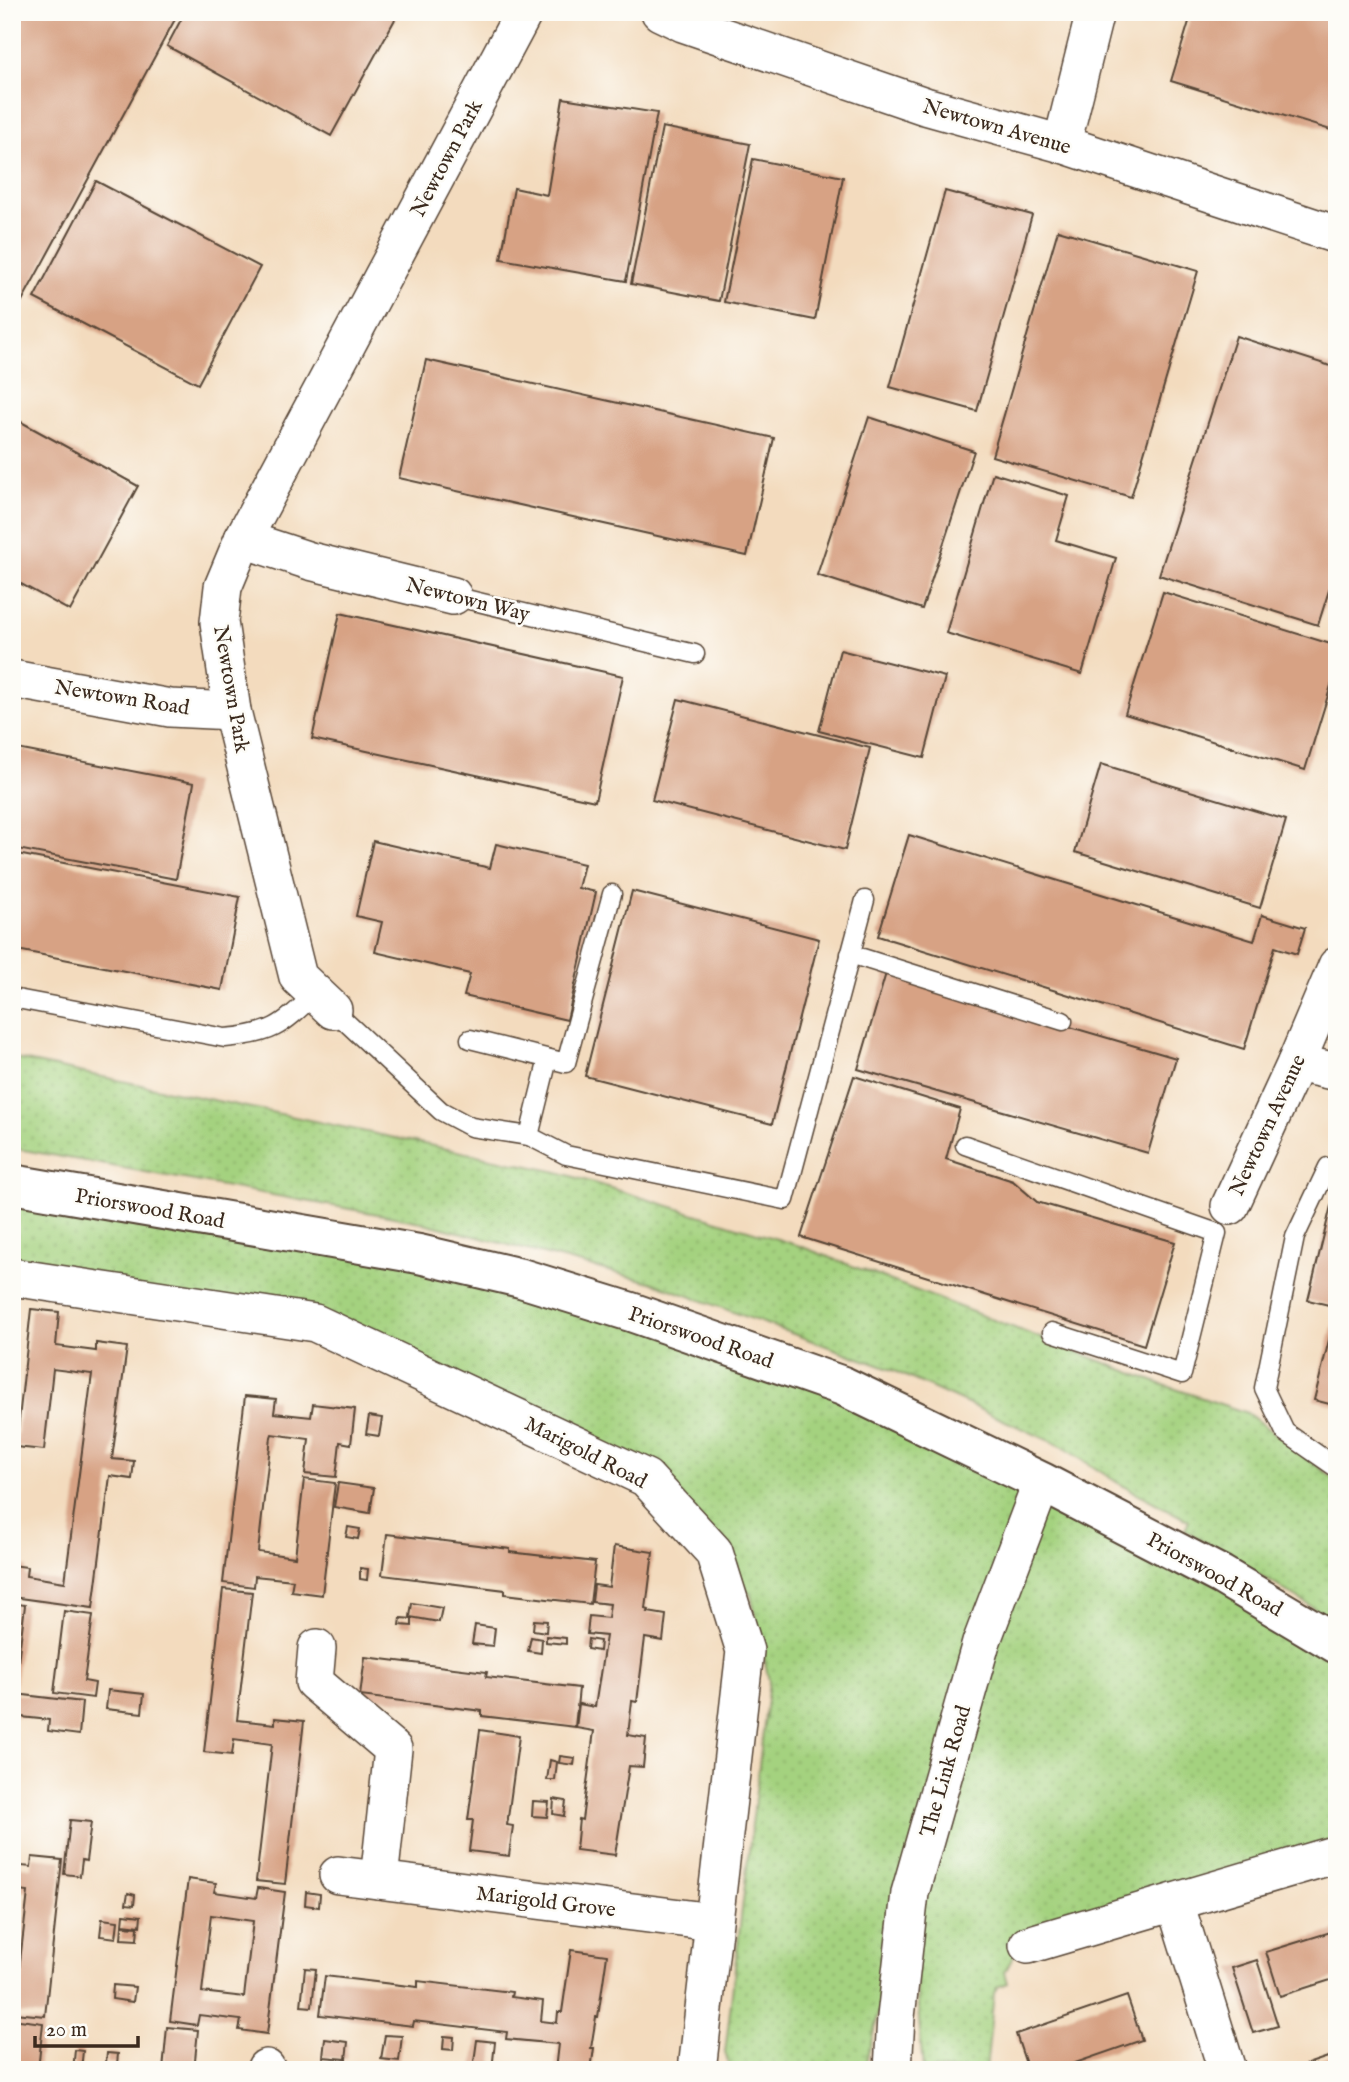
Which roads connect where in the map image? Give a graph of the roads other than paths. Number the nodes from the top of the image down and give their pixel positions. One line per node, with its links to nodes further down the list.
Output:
1 (524, 12): 6 (street, Newtown Park)
2 (660, 12): 4 (street, Newtown Avenue)
3 (1095, 12): 4 (street)
4 (1062, 144): 5 (street, Newtown Avenue)
5 (1337, 235)
6 (243, 539): 7 (street, Newtown Way); 10 (street, Newtown Park)
7 (453, 596): 8 (lane, Newtown Way)
8 (695, 654)
9 (12, 679): 10 (street, Newtown Road)
10 (232, 711): 16 (street, Newtown Park)
11 (612, 894): 19 (lane)
12 (864, 900): 13 (lane)
13 (850, 954): 17 (lane); 22 (lane, Newtown Park)
14 (1333, 988): 20 (street, Newtown Avenue)
15 (17, 999): 16 (lane)
16 (324, 1002): 22 (lane, Newtown Park)
17 (1063, 1021)
18 (470, 1039): 19 (lane)
19 (548, 1059): 22 (lane)
20 (1296, 1063): 21 (street); 26 (street, Newtown Avenue)
21 (1337, 1072)
22 (529, 1136)
23 (965, 1144): 26 (lane)
24 (1337, 1168): 29 (lane)
25 (12, 1184): 30 (street, Priorswood Road)
26 (1223, 1220): 28 (lane)
27 (12, 1278): 37 (street, Marigold Road)
28 (1052, 1332)
29 (1337, 1468)
30 (1042, 1482): 31 (street, Priorswood Road); 40 (street, The Link Road)
31 (1337, 1644)
32 (317, 1647): 35 (street)
33 (1337, 1854): 36 (street)
34 (338, 1875): 35 (street, Marigold Grove)
35 (379, 1880): 37 (street, Marigold Grove)
36 (1175, 1903): 38 (street); 41 (street)
37 (713, 1922): 39 (street, Marigold Road)
38 (1028, 1945)
39 (698, 2070)
40 (893, 2070)
41 (1227, 2070)

